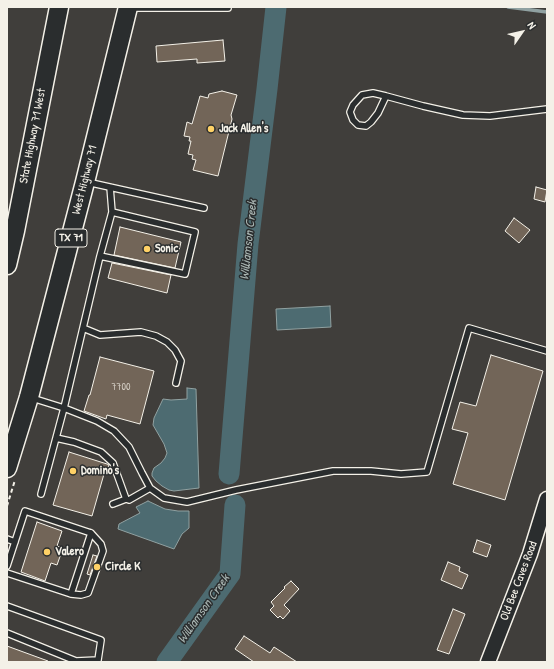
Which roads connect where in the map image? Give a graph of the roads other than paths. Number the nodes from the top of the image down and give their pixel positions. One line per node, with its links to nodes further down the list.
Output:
1 (58, 7): 11 (main road, State Highway 71 West)
2 (128, 7): 3 (lane); 6 (main road, West Highway 71 / TX 71)
3 (228, 8)
4 (386, 96): 4 (lane); 5 (lane)
5 (547, 109)
6 (85, 182): 7 (lane); 15 (main road, West Highway 71 / TX 71)
7 (110, 188): 8 (lane); 9 (lane)
8 (204, 208)
9 (112, 212): 10 (lane); 10 (lane)
10 (100, 256): 12 (lane)
11 (7, 265)
12 (83, 328): 14 (lane); 16 (lane)
13 (547, 350): 19 (lane)
14 (176, 383)
15 (29, 397): 16 (lane); 18 (main road, West Highway 71 / TX 71)
16 (64, 408): 17 (lane); 19 (lane)
17 (56, 438): 20 (lane); 22 (lane)
18 (7, 468)
19 (150, 488): 22 (lane)
20 (40, 494)
21 (547, 499): 33 (street, Old Bee Caves Road)
22 (126, 500): 23 (lane)
23 (113, 504)
24 (91, 533): 26 (lane); 29 (lane); 29 (lane)
25 (7, 539): 26 (lane)
26 (15, 542): 27 (lane)
27 (7, 566)
28 (7, 573): 29 (lane)
29 (70, 594)
30 (7, 606): 32 (lane)
31 (7, 633): 32 (lane)
32 (76, 662)
33 (488, 662)

